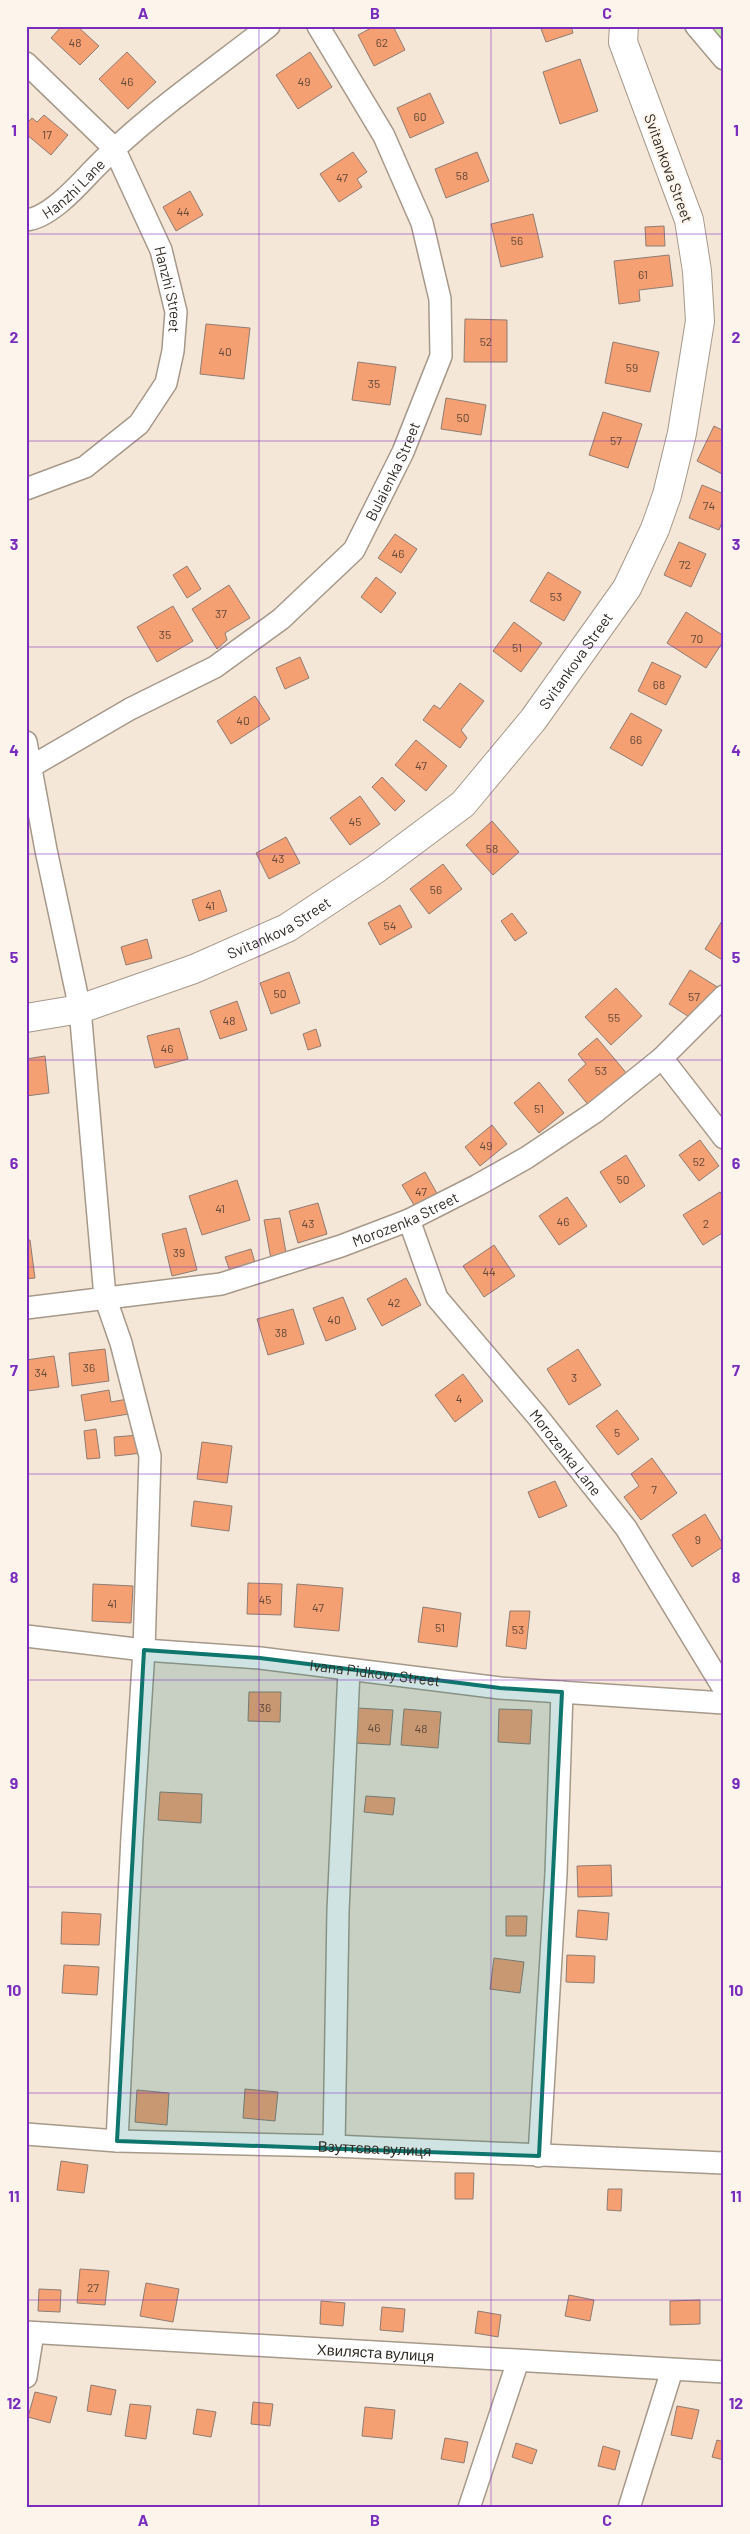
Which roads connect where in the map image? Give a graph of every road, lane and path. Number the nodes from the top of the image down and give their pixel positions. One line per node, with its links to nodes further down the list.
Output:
1 (268, 26): 7 (street, Hanzhi Lane)
2 (318, 26): 11 (street, Bulaienka Street)
3 (624, 26): 13 (street, Svitankova Street)
4 (696, 26): 5 (street)
5 (724, 59)
6 (26, 63): 7 (street, Hanzhi Street)
7 (114, 148): 8 (street, Hanzhi Lane); 9 (street, Hanzhi Street)
8 (26, 220)
9 (26, 490)
10 (26, 742): 11 (street)
11 (29, 767): 13 (street)
12 (724, 996): 15 (street, Morozenka Street)
13 (80, 1010): 14 (street, Svitankova Street); 18 (street)
14 (26, 1018)
15 (662, 1058): 16 (street); 17 (street, Morozenka Street)
16 (724, 1138)
17 (409, 1220): 18 (street, Morozenka Street); 23 (street, Morozenka Lane)
18 (106, 1297): 19 (street, Morozenka Street); 21 (street)
19 (26, 1308)
20 (26, 1636): 21 (street, Ivana Pidkovy Street)
21 (144, 1650): 22 (street, Ivana Pidkovy Street); 27 (street)
22 (349, 1670): 24 (street, Ivana Pidkovy Street); 28 (street)
23 (724, 1688)
24 (562, 1692): 25 (street, Ivana Pidkovy Street); 29 (street)
25 (724, 1703)
26 (26, 2134): 27 (street, Взуттєва вулиця)
27 (117, 2142): 28 (street, Взуттєва вулиця)
28 (334, 2146): 29 (street, Взуттєва вулиця)
29 (539, 2156): 30 (street, Взуттєва вулиця)
30 (724, 2163)
31 (30, 2333): 32 (street, Хвиляста вулиця); 35 (street)
32 (518, 2361): 33 (street, Хвиляста вулиця); 36 (street)
33 (672, 2370): 34 (street, Хвиляста вулиця); 37 (street)
34 (724, 2372)
35 (26, 2377)
36 (469, 2508)
37 (629, 2508)

